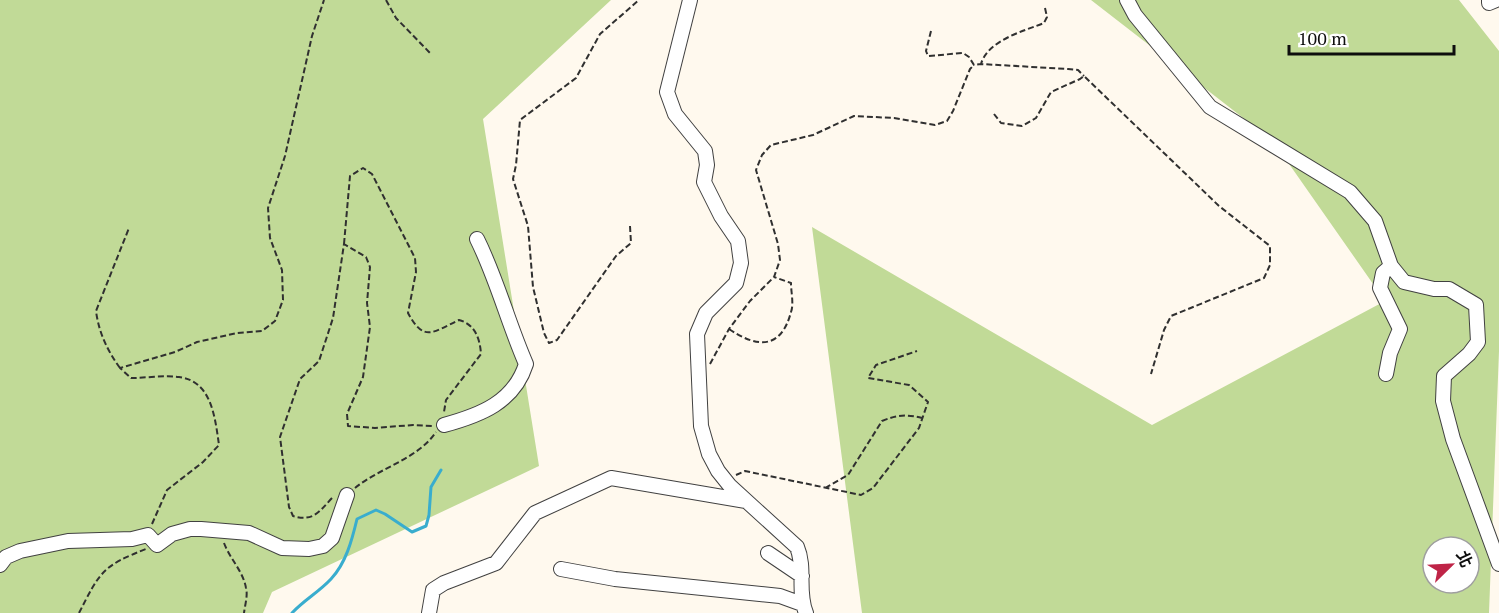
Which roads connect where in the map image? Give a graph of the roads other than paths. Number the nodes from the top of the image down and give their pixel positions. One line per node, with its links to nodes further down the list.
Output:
1 (690, 0): 10 (street)
2 (1127, 0): 6 (street)
3 (1489, 0): 4 (street)
4 (1496, 0)
5 (477, 239): 8 (street)
6 (1391, 266): 7 (street); 12 (street)
7 (1386, 374)
8 (444, 425)
9 (347, 495): 13 (street)
10 (747, 502): 15 (street); 17 (street)
11 (768, 553): 15 (street)
12 (1499, 564)
13 (0, 565)
14 (561, 569): 16 (street)
15 (802, 576): 16 (street)
16 (804, 609)
17 (429, 613)

